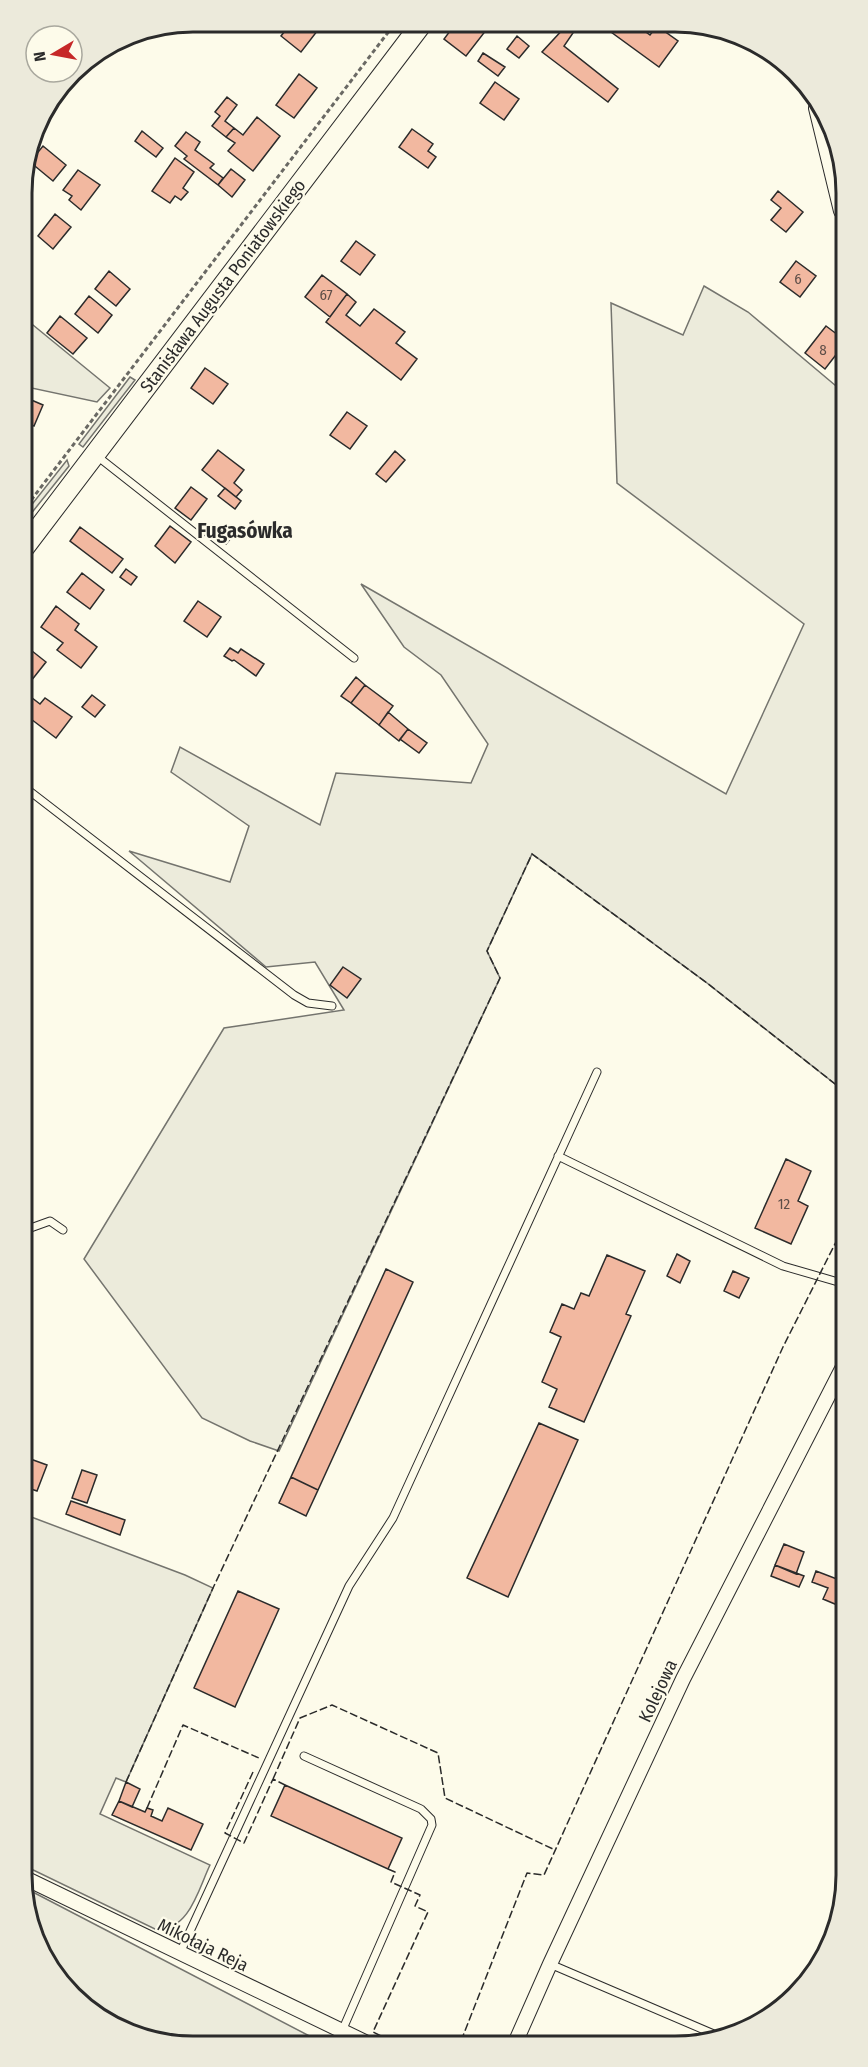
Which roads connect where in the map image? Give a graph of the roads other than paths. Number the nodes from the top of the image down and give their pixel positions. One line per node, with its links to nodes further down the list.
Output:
1 (415, 32): 4 (main road, Stanisława Augusta Poniatowskiego)
2 (819, 121): 3 (street)
3 (836, 186)
4 (95, 454): 5 (main road, Stanisława Augusta Poniatowskiego); 6 (lane)
5 (32, 536)
6 (354, 658)
7 (32, 793): 8 (lane)
8 (332, 1006)
9 (597, 1072): 10 (lane)
10 (558, 1156): 13 (lane); 17 (lane)
11 (31, 1228): 12 (lane)
12 (63, 1230)
13 (836, 1281)
14 (836, 1380): 18 (street, Kolejowa)
15 (304, 1755): 19 (lane)
16 (32, 1881): 17 (street, Mikołaja Reja)
17 (180, 1953): 19 (street, Mikołaja Reja)
18 (550, 1964): 20 (lane); 22 (street, Kolejowa)
19 (342, 2031): 21 (street, Mikołaja Reja)
20 (708, 2032)
21 (352, 2036)
22 (518, 2036)

